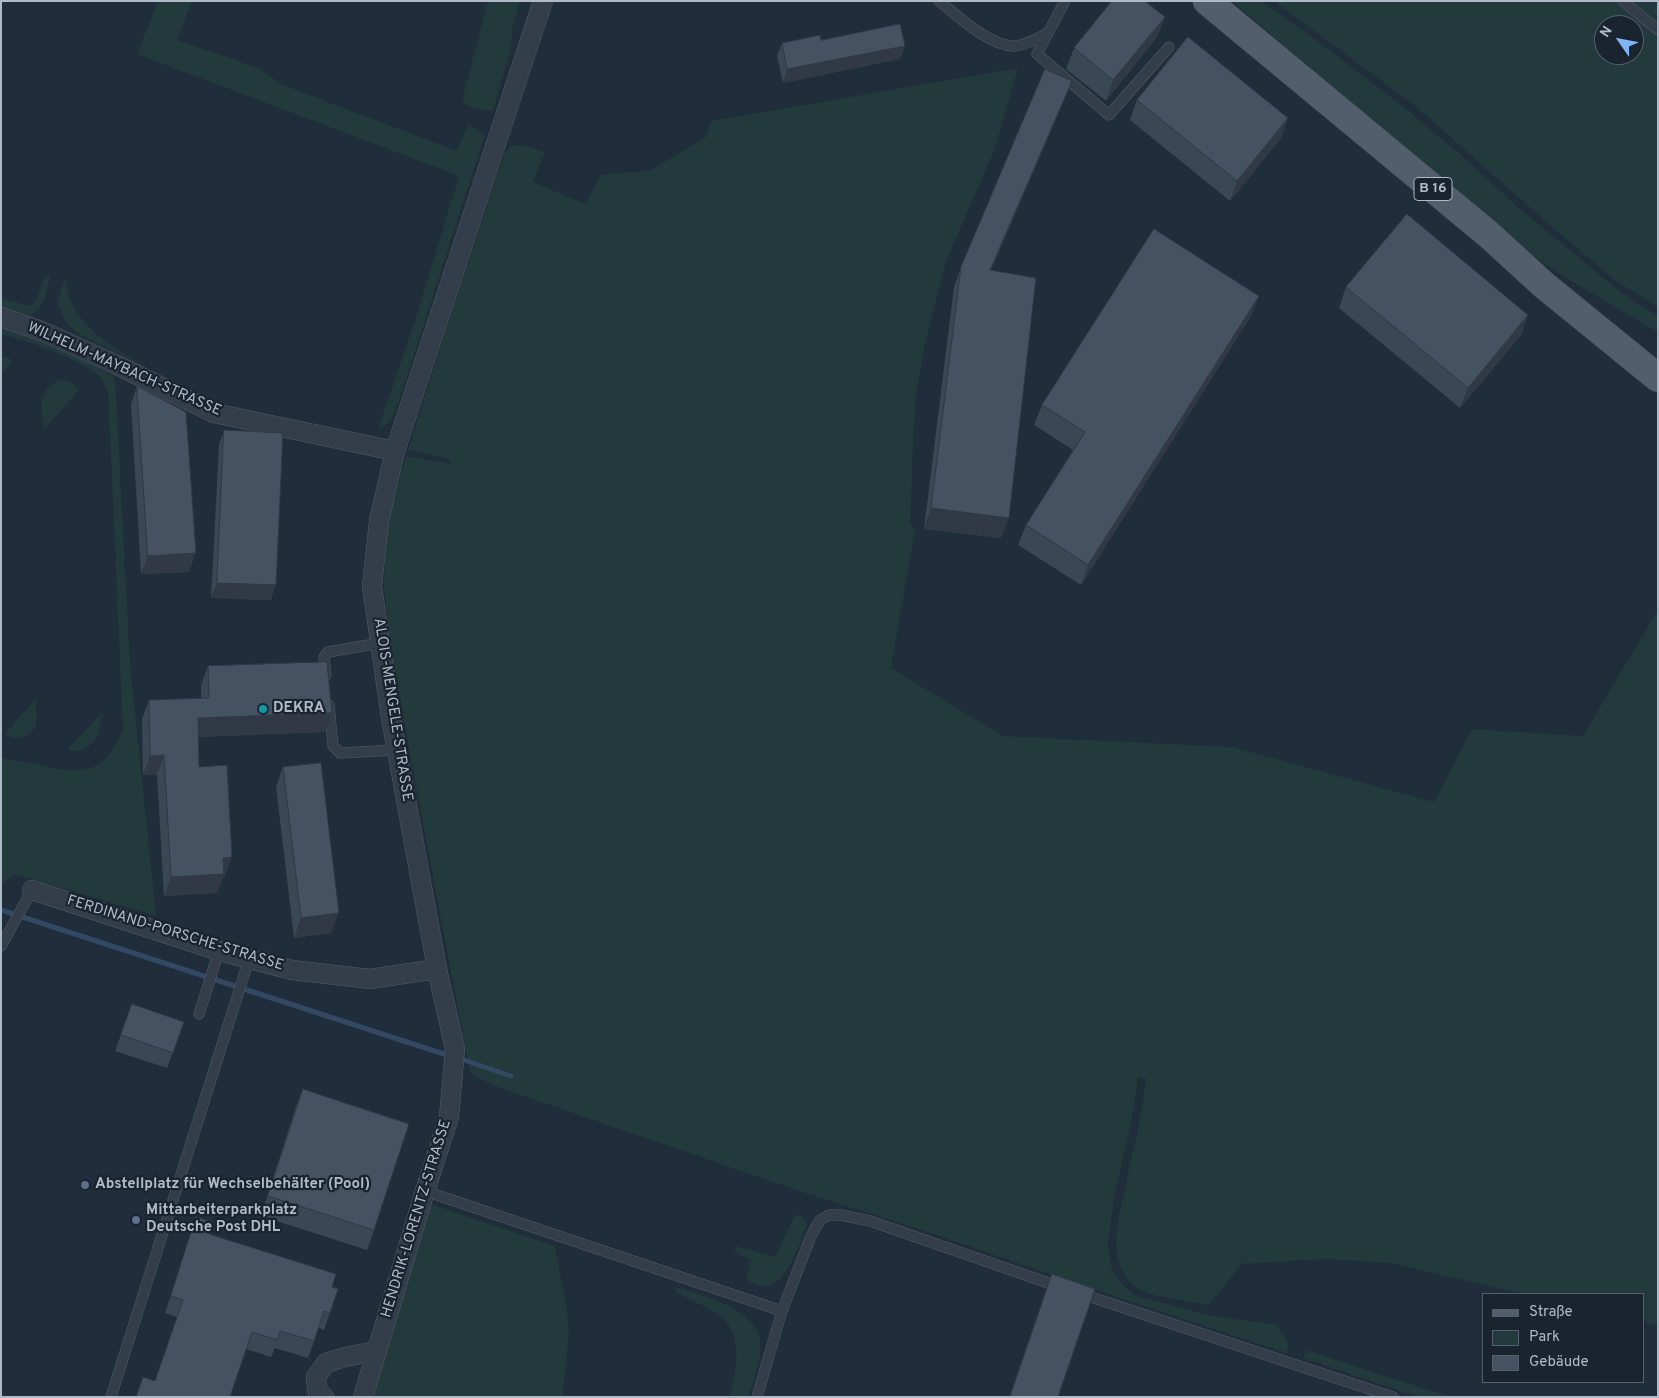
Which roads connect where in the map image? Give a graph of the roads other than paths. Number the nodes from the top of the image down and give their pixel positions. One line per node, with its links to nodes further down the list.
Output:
1 (543, 1): 11 (street, ALOIS-MENGELE-STRASSE)
2 (939, 1): 7 (lane)
3 (1065, 1): 7 (lane)
4 (1207, 1): 10 (main road, B 16)
5 (1624, 1): 6 (lane)
6 (1658, 30)
7 (1048, 33): 8 (lane)
8 (1169, 47)
9 (1, 317): 11 (street, WILHELM-MAYBACH-STRASSE)
10 (1658, 378)
11 (395, 451): 12 (street, ALOIS-MENGELE-STRASSE)
12 (380, 643): 13 (street, ALOIS-MENGELE-STRASSE); 13 (lane)
13 (397, 750): 18 (street, ALOIS-MENGELE-STRASSE)
14 (32, 890): 15 (lane); 16 (street, FERDINAND-PORSCHE-STRASSE)
15 (1, 946)
16 (219, 951): 17 (street, FERDINAND-PORSCHE-STRASSE); 19 (lane)
17 (249, 959): 18 (street, FERDINAND-PORSCHE-STRASSE); 23 (lane)
18 (437, 969): 20 (street, HENDRIK-LORENTZ-STRASSE)
19 (199, 1014)
20 (425, 1191): 21 (lane); 22 (street, HENDRIK-LORENTZ-STRASSE)
21 (782, 1311): 26 (lane); 27 (lane)
22 (376, 1351): 24 (street); 25 (street, HENDRIK-LORENTZ-STRASSE)
23 (111, 1397)
24 (324, 1397)
25 (363, 1397)
26 (757, 1397)
27 (1393, 1397)

